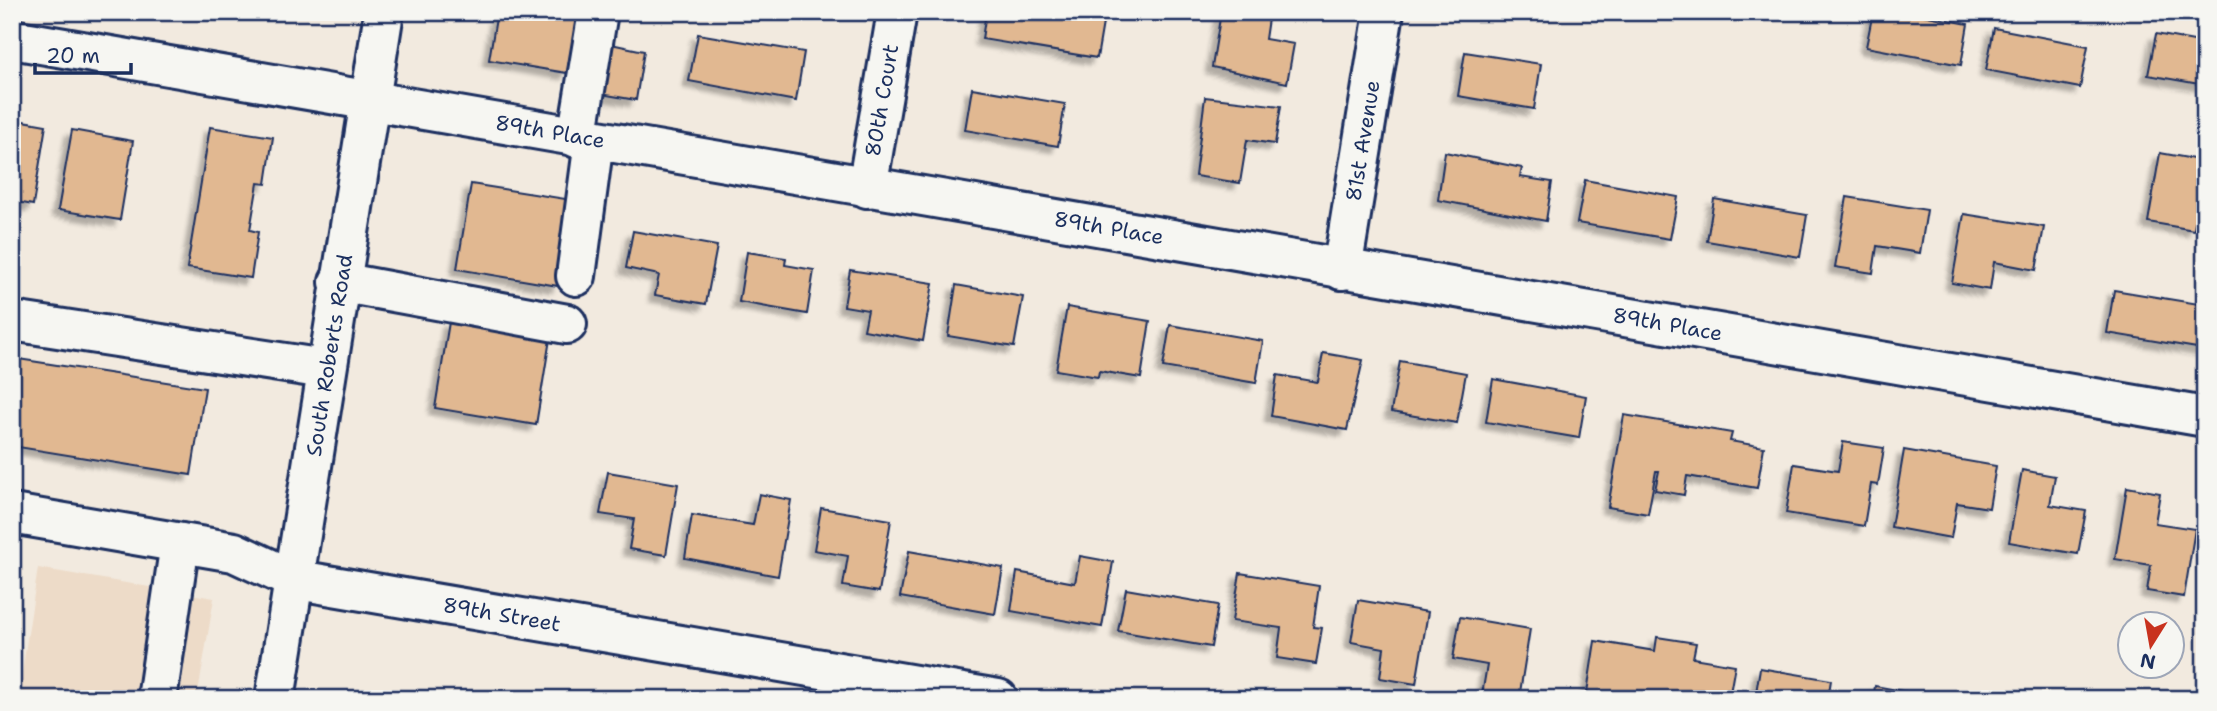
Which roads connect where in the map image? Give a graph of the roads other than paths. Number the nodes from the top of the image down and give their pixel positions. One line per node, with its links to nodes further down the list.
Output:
1 (384, 12): 6 (street, South Roberts Road)
2 (598, 12): 7 (street)
3 (897, 12): 8 (street, 80th Court)
4 (1384, 12): 9 (street, 81st Avenue)
5 (12, 40): 6 (street, 89th Place)
6 (369, 100): 7 (street, 89th Place); 11 (street, South Roberts Road)
7 (585, 140): 8 (street, 89th Place); 10 (street)
8 (867, 188): 9 (street, 89th Place)
9 (1342, 270): 15 (street, 89th Place)
10 (576, 276)
11 (339, 282): 13 (street); 14 (street, South Roberts Road)
12 (12, 321): 14 (street)
13 (567, 324)
14 (325, 369): 18 (street, South Roberts Road)
15 (2205, 416)
16 (12, 514): 17 (street, 89th Street)
17 (180, 542): 18 (street, 89th Street); 19 (street)
18 (292, 579): 20 (street, South Roberts Road); 21 (street, 89th Street)
19 (157, 699)
20 (275, 699)
21 (998, 699)

